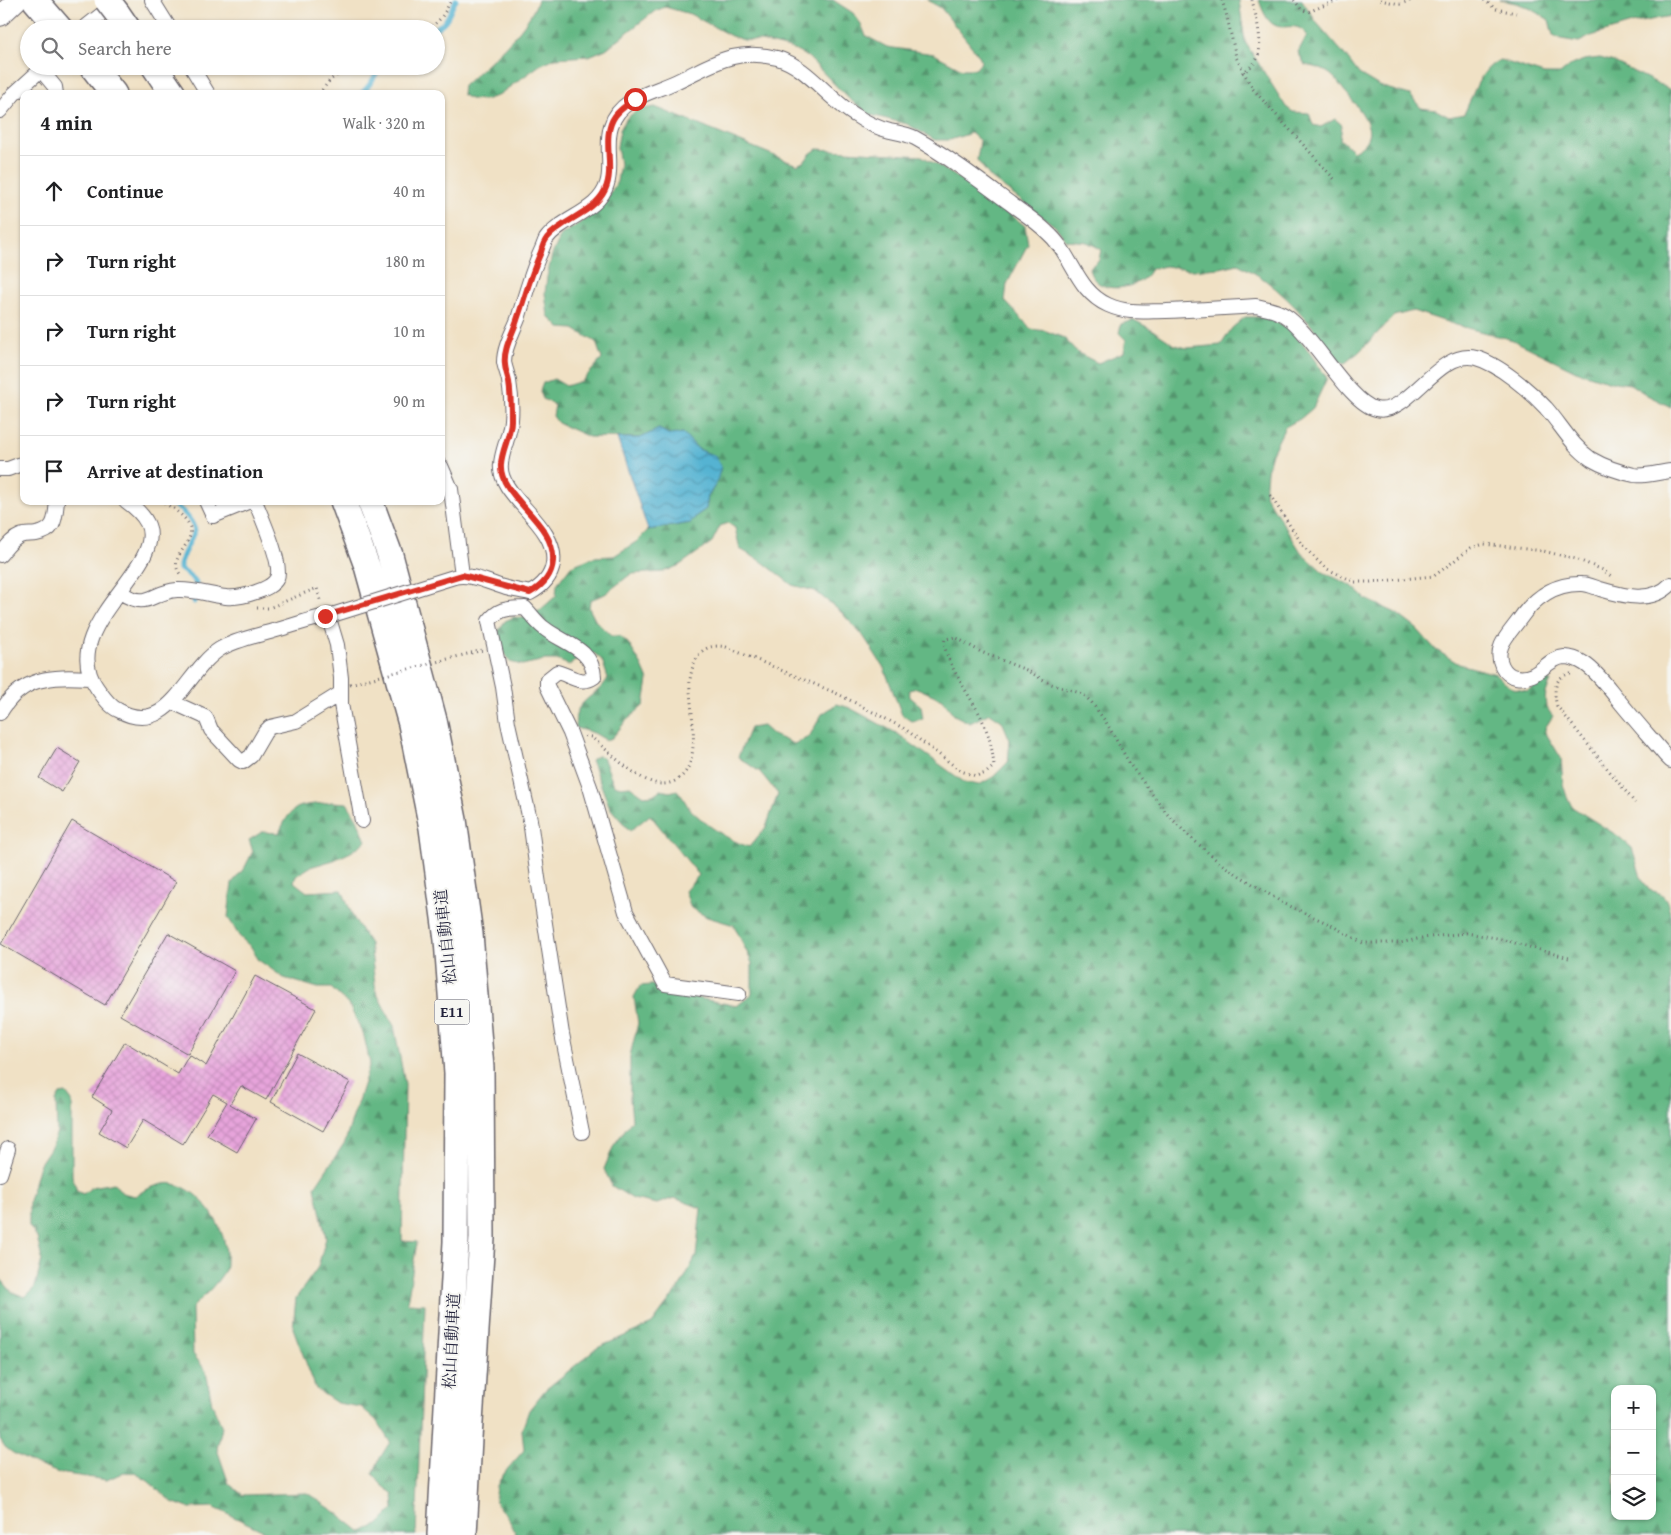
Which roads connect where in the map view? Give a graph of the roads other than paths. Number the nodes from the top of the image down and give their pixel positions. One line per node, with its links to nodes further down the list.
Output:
1 (18, 0): 5 (main road)
2 (35, 0): 6 (highway)
3 (152, 0): 8 (street)
4 (118, 10): 7 (street)
5 (0, 16)
6 (52, 20)
7 (100, 20)
8 (164, 20)
9 (35, 75): 18 (street)
10 (47, 75): 14 (street)
11 (99, 75): 15 (highway)
12 (160, 75): 16 (highway)
13 (196, 75): 17 (street)
14 (55, 90)
15 (111, 90)
16 (170, 90)
17 (206, 90)
18 (0, 111)
19 (20, 464): 20 (street)
20 (0, 468)
21 (1671, 471): 34 (street)
22 (445, 475): 31 (street)
23 (56, 505): 30 (street)
24 (131, 505): 33 (street)
25 (208, 505): 26 (street)
26 (240, 505)
27 (257, 505): 33 (street)
28 (344, 505): 47 (highway, 松山自動車道 / E11)
29 (371, 505): 48 (highway, 松山自動車道 / E11)
30 (0, 555)
31 (458, 576): 34 (street); 36 (street, bridge)
32 (1671, 584): 41 (street)
33 (120, 592): 37 (street)
34 (530, 593): 35 (street)
35 (525, 608): 43 (street); 44 (street)
36 (328, 615): 38 (street); 39 (street)
37 (90, 678): 39 (street); 40 (street)
38 (346, 688): 39 (street); 42 (street)
39 (172, 702)
40 (0, 713)
41 (1671, 761)
42 (362, 821)
43 (739, 994)
44 (582, 1132)
45 (8, 1150): 46 (street)
46 (0, 1174)
47 (440, 1535)
48 (464, 1535)

